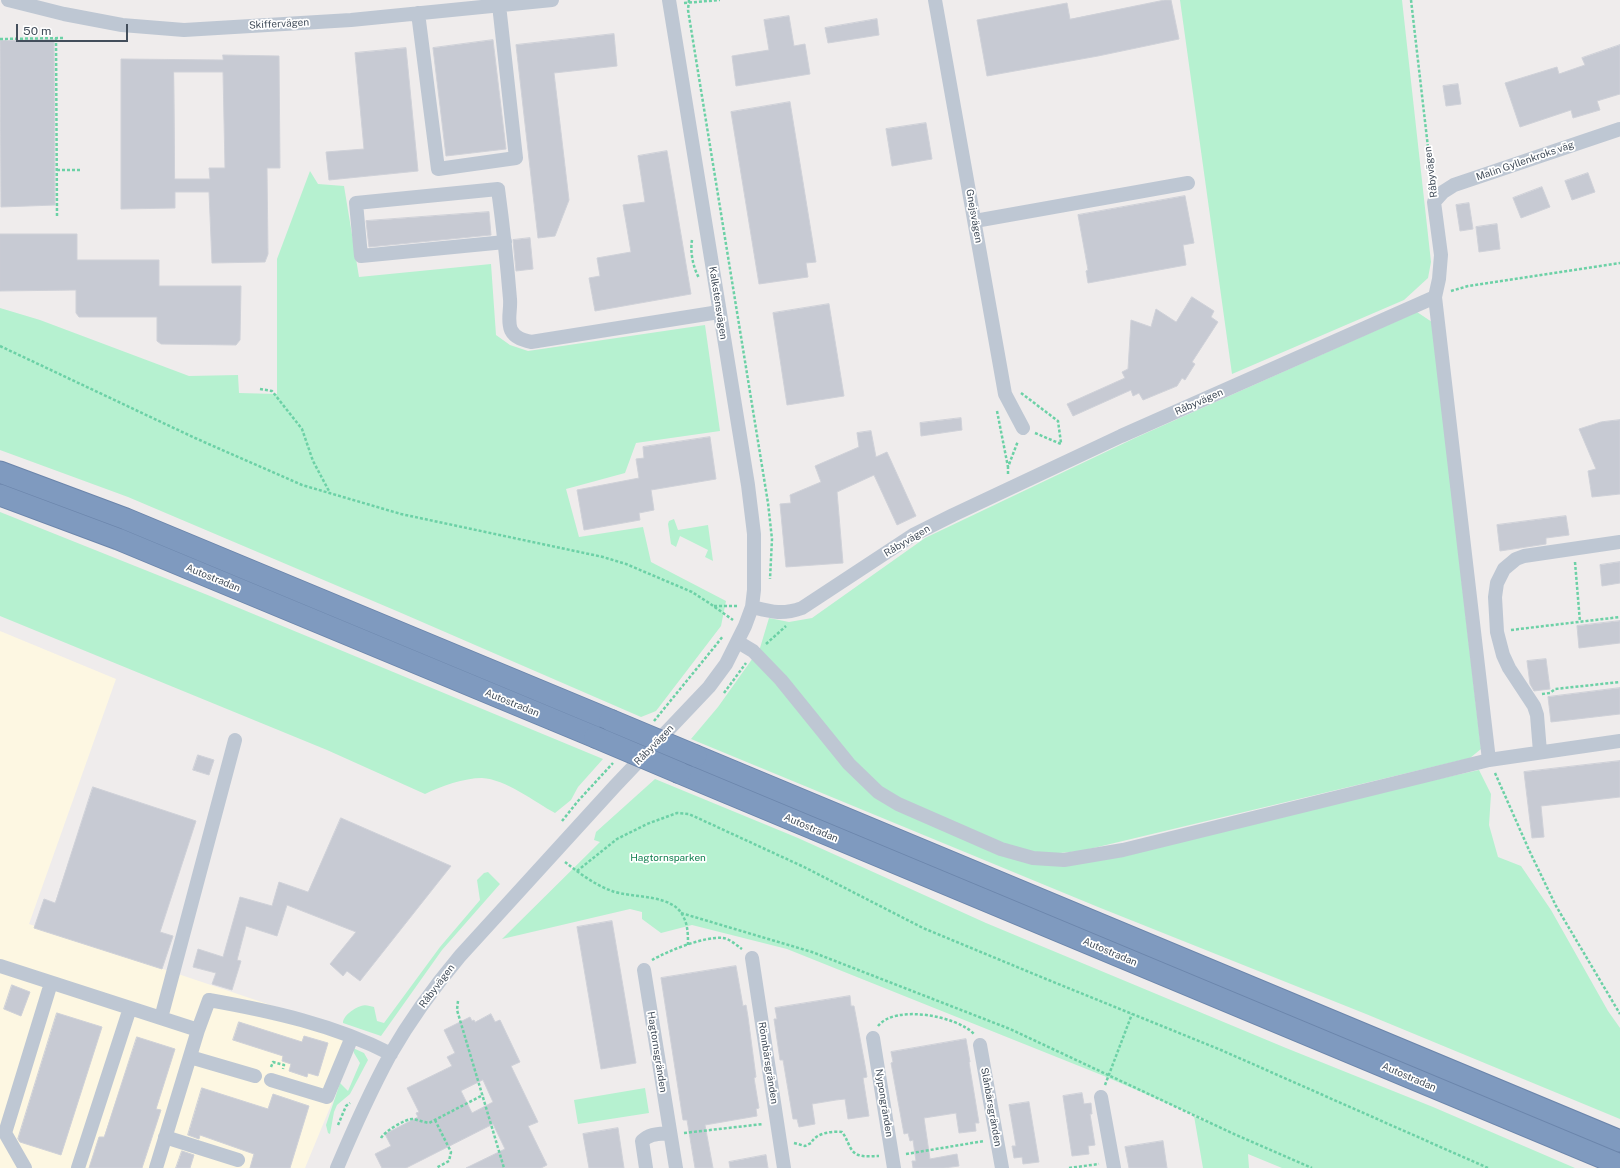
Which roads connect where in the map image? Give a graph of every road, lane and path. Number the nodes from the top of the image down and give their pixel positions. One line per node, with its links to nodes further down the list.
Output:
1 (8, 0): 10 (street, Skiffervägen)
2 (552, 0): 9 (street, Skiffervägen)
3 (669, 0): 24 (street, Kalkstensvägen)
4 (720, 0): 7 (path)
5 (935, 0): 20 (street, Gnejsvägen)
6 (1411, 0): 18 (path, Råbyvägen)
7 (690, 1): 8 (path); 35 (path)
8 (684, 3)
9 (499, 5): 10 (street, Skiffervägen); 10 (street)
10 (418, 13)
11 (56, 38): 12 (path); 13 (path); 15 (path)
12 (64, 38)
13 (0, 39)
14 (1620, 129): 18 (street, Malin Gyllenkroks väg)
15 (57, 170): 16 (path); 19 (path)
16 (80, 170)
17 (1188, 183): 20 (street)
18 (1434, 202): 23 (street, Råbyvägen)
19 (57, 216)
20 (975, 221): 27 (street, Gnejsvägen)
21 (505, 242): 21 (street); 24 (street)
22 (1620, 263): 23 (path)
23 (1435, 297): 28 (street, Råbyvägen); 50 (street)
24 (719, 312): 37 (street, Kalkstensvägen)
25 (0, 346): 31 (path)
26 (260, 389): 31 (path)
27 (1023, 428): 28 (path); 30 (path)
28 (1064, 462): 30 (street, Råbyvägen)
29 (0, 472): 81 (highway, Autostradan, bridge)
30 (1011, 488): 38 (street, Råbyvägen)
31 (330, 493): 36 (path)
32 (0, 496): 86 (highway, Autostradan, bridge)
33 (1620, 542): 34 (street)
34 (1573, 548): 40 (path); 41 (street)
35 (770, 581)
36 (713, 606): 37 (path); 42 (path)
37 (752, 607): 38 (street, Råbyvägen); 42 (street, Råbyvägen)
38 (802, 608): 43 (path)
39 (1620, 616): 40 (path)
40 (1580, 622): 41 (path)
41 (1497, 632): 46 (street)
42 (740, 636): 43 (street); 68 (street, Råbyvägen)
43 (753, 651): 45 (path); 50 (street)
44 (1620, 682): 46 (path)
45 (723, 694)
46 (1528, 697): 49 (street)
47 (235, 740): 63 (street)
48 (1620, 741): 49 (street)
49 (1540, 752): 50 (street)
50 (1489, 760): 62 (path)
51 (568, 856): 52 (path)
52 (577, 871): 53 (path); 61 (path)
53 (681, 913): 54 (path); 71 (path)
54 (688, 945): 55 (path); 57 (path)
55 (752, 958): 76 (street, Rönnbärsgränden)
56 (0, 966): 58 (street)
57 (644, 970): 77 (street, Hagtornsgränden)
58 (50, 983): 60 (street); 87 (street)
59 (458, 1002): 73 (path)
60 (130, 1008): 63 (street); 88 (street)
61 (1132, 1014): 71 (path); 99 (path)
62 (1620, 1014)
63 (161, 1018): 64 (street)
64 (198, 1030): 65 (street); 69 (street)
65 (352, 1037): 68 (street); 72 (street)
66 (873, 1038): 67 (path); 84 (street, Nypongränden)
67 (980, 1045): 80 (street, Slånbärsgränden)
68 (391, 1054): 90 (street, Råbyvägen)
69 (190, 1057): 70 (street); 78 (street)
70 (255, 1076)
71 (1109, 1076): 74 (path); 98 (path)
72 (271, 1080)
73 (483, 1095): 75 (path); 92 (path)
74 (1101, 1097): 85 (street)
75 (436, 1120): 79 (path); 91 (path)
76 (777, 1122): 77 (path); 82 (street, Rönnbärsgränden)
77 (670, 1134): 93 (street); 94 (street, Hagtornsgränden)
78 (165, 1137): 83 (street); 89 (street)
79 (380, 1138)
80 (996, 1139): 84 (path); 96 (street, Slånbärsgränden)
81 (1620, 1141)
82 (780, 1143): 84 (path); 95 (street, Rönnbärsgränden)
83 (238, 1160)
84 (893, 1162)
85 (1114, 1164): 97 (path)
86 (1620, 1165)
87 (25, 1168)
88 (78, 1168)
89 (156, 1168)
90 (337, 1168)
91 (436, 1168)
92 (504, 1168)
93 (646, 1168)
94 (676, 1168)
95 (784, 1168)
96 (1002, 1168)
97 (1069, 1168)
98 (1312, 1168)
99 (1488, 1168)

